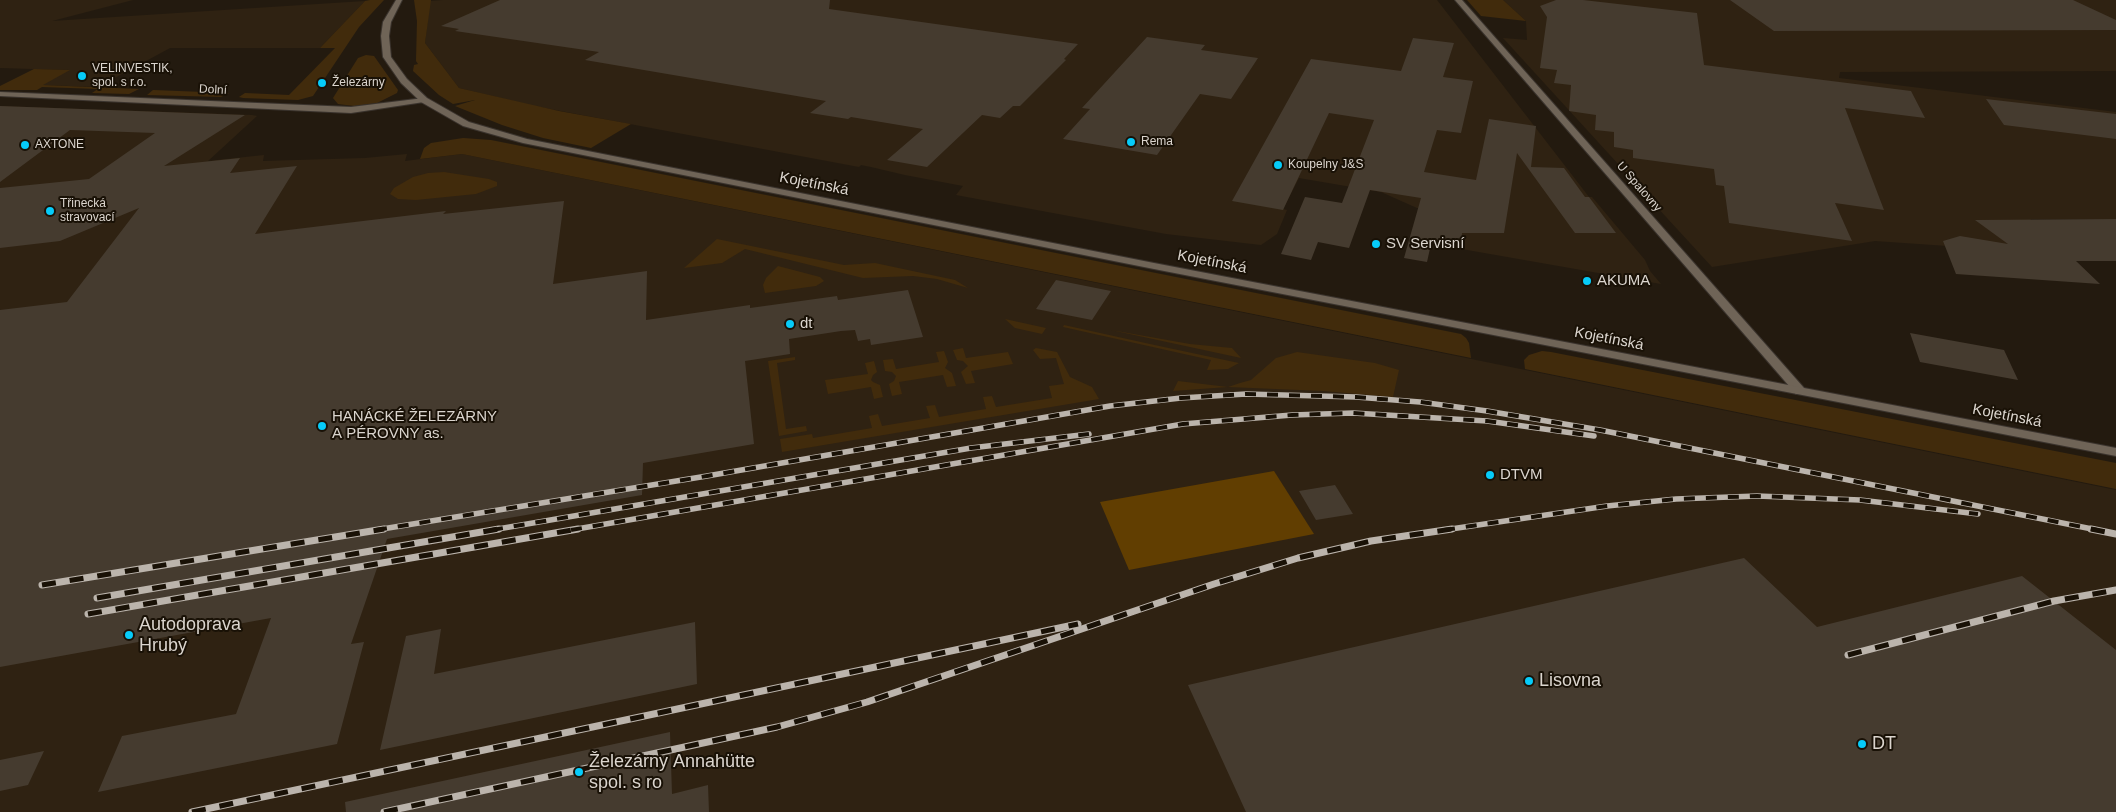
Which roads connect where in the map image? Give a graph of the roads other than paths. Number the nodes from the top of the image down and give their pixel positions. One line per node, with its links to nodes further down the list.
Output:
1 (399, 0): 4 (main road, Kojetínská)
2 (1458, 0): 5 (main road, U Spalovny)
3 (0, 94): 4 (main road, Dolní)
4 (424, 100): 5 (main road, Kojetínská)
5 (1800, 391): 6 (main road, Kojetínská)
6 (2116, 452)

